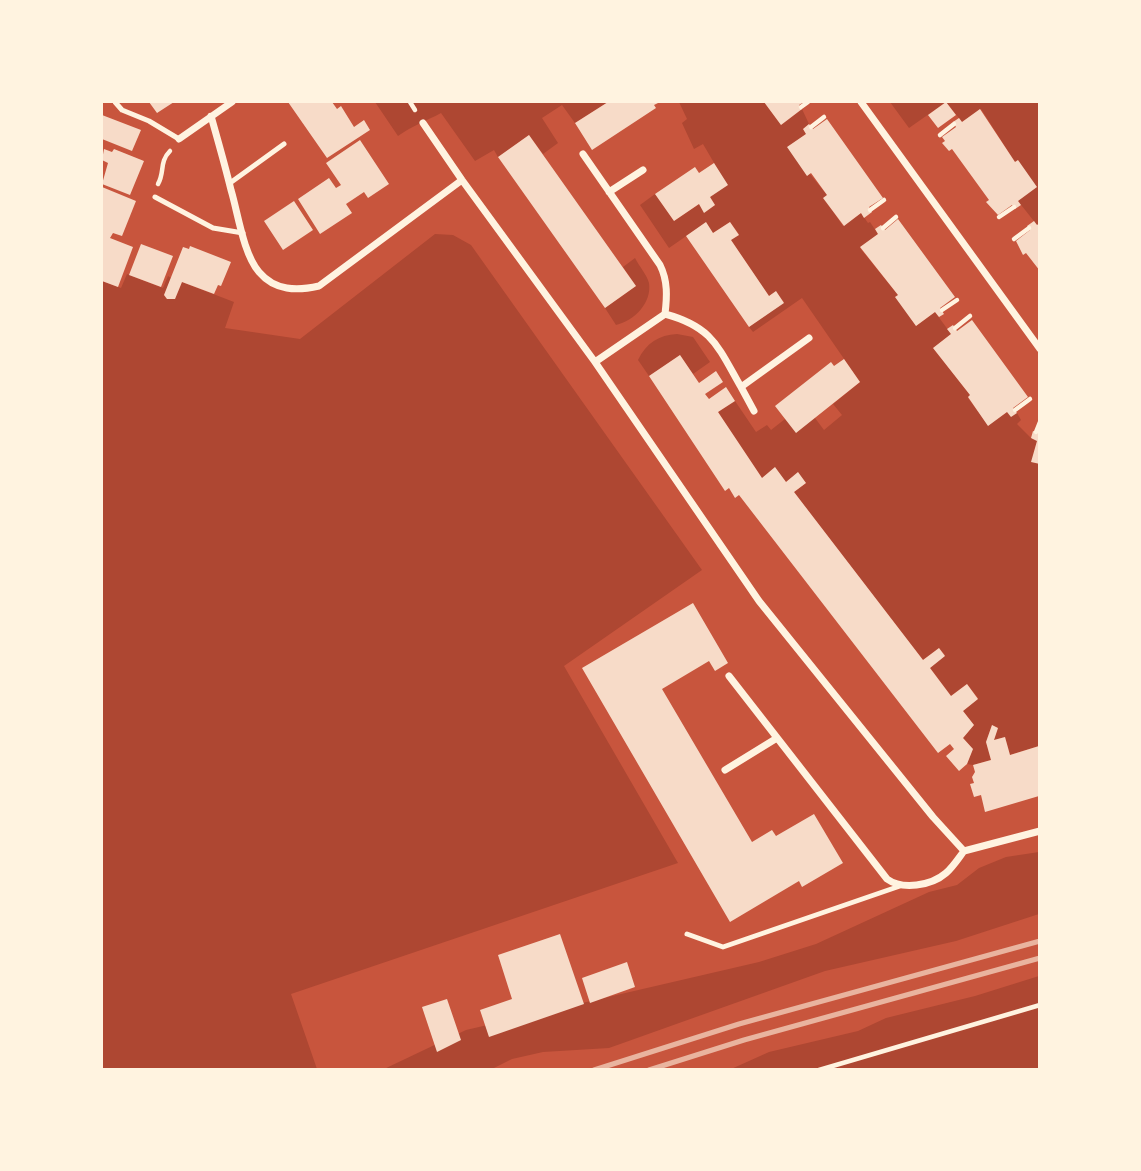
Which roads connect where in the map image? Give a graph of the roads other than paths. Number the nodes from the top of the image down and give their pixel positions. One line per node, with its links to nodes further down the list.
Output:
1 (115, 102): 6 (lane)
2 (232, 102): 4 (street)
3 (861, 102): 17 (street)
4 (211, 116): 6 (street); 11 (street)
5 (423, 123): 10 (street)
6 (179, 139)
7 (284, 144): 11 (lane)
8 (583, 154): 12 (street)
9 (643, 170): 12 (street)
10 (461, 180): 14 (street); 18 (street)
11 (230, 183): 14 (street)
12 (609, 192): 15 (street)
13 (155, 197): 14 (lane)
14 (243, 233)
15 (665, 314): 18 (street); 19 (street)
16 (809, 338): 19 (street)
17 (1040, 349)
18 (595, 362): 25 (street)
19 (741, 387): 20 (street)
20 (754, 411)
21 (729, 676): 22 (street)
22 (777, 738): 23 (street); 26 (street)
23 (725, 770)
24 (1040, 831): 25 (street)
25 (964, 851): 26 (street)
26 (900, 886): 27 (lane)
27 (687, 934)

